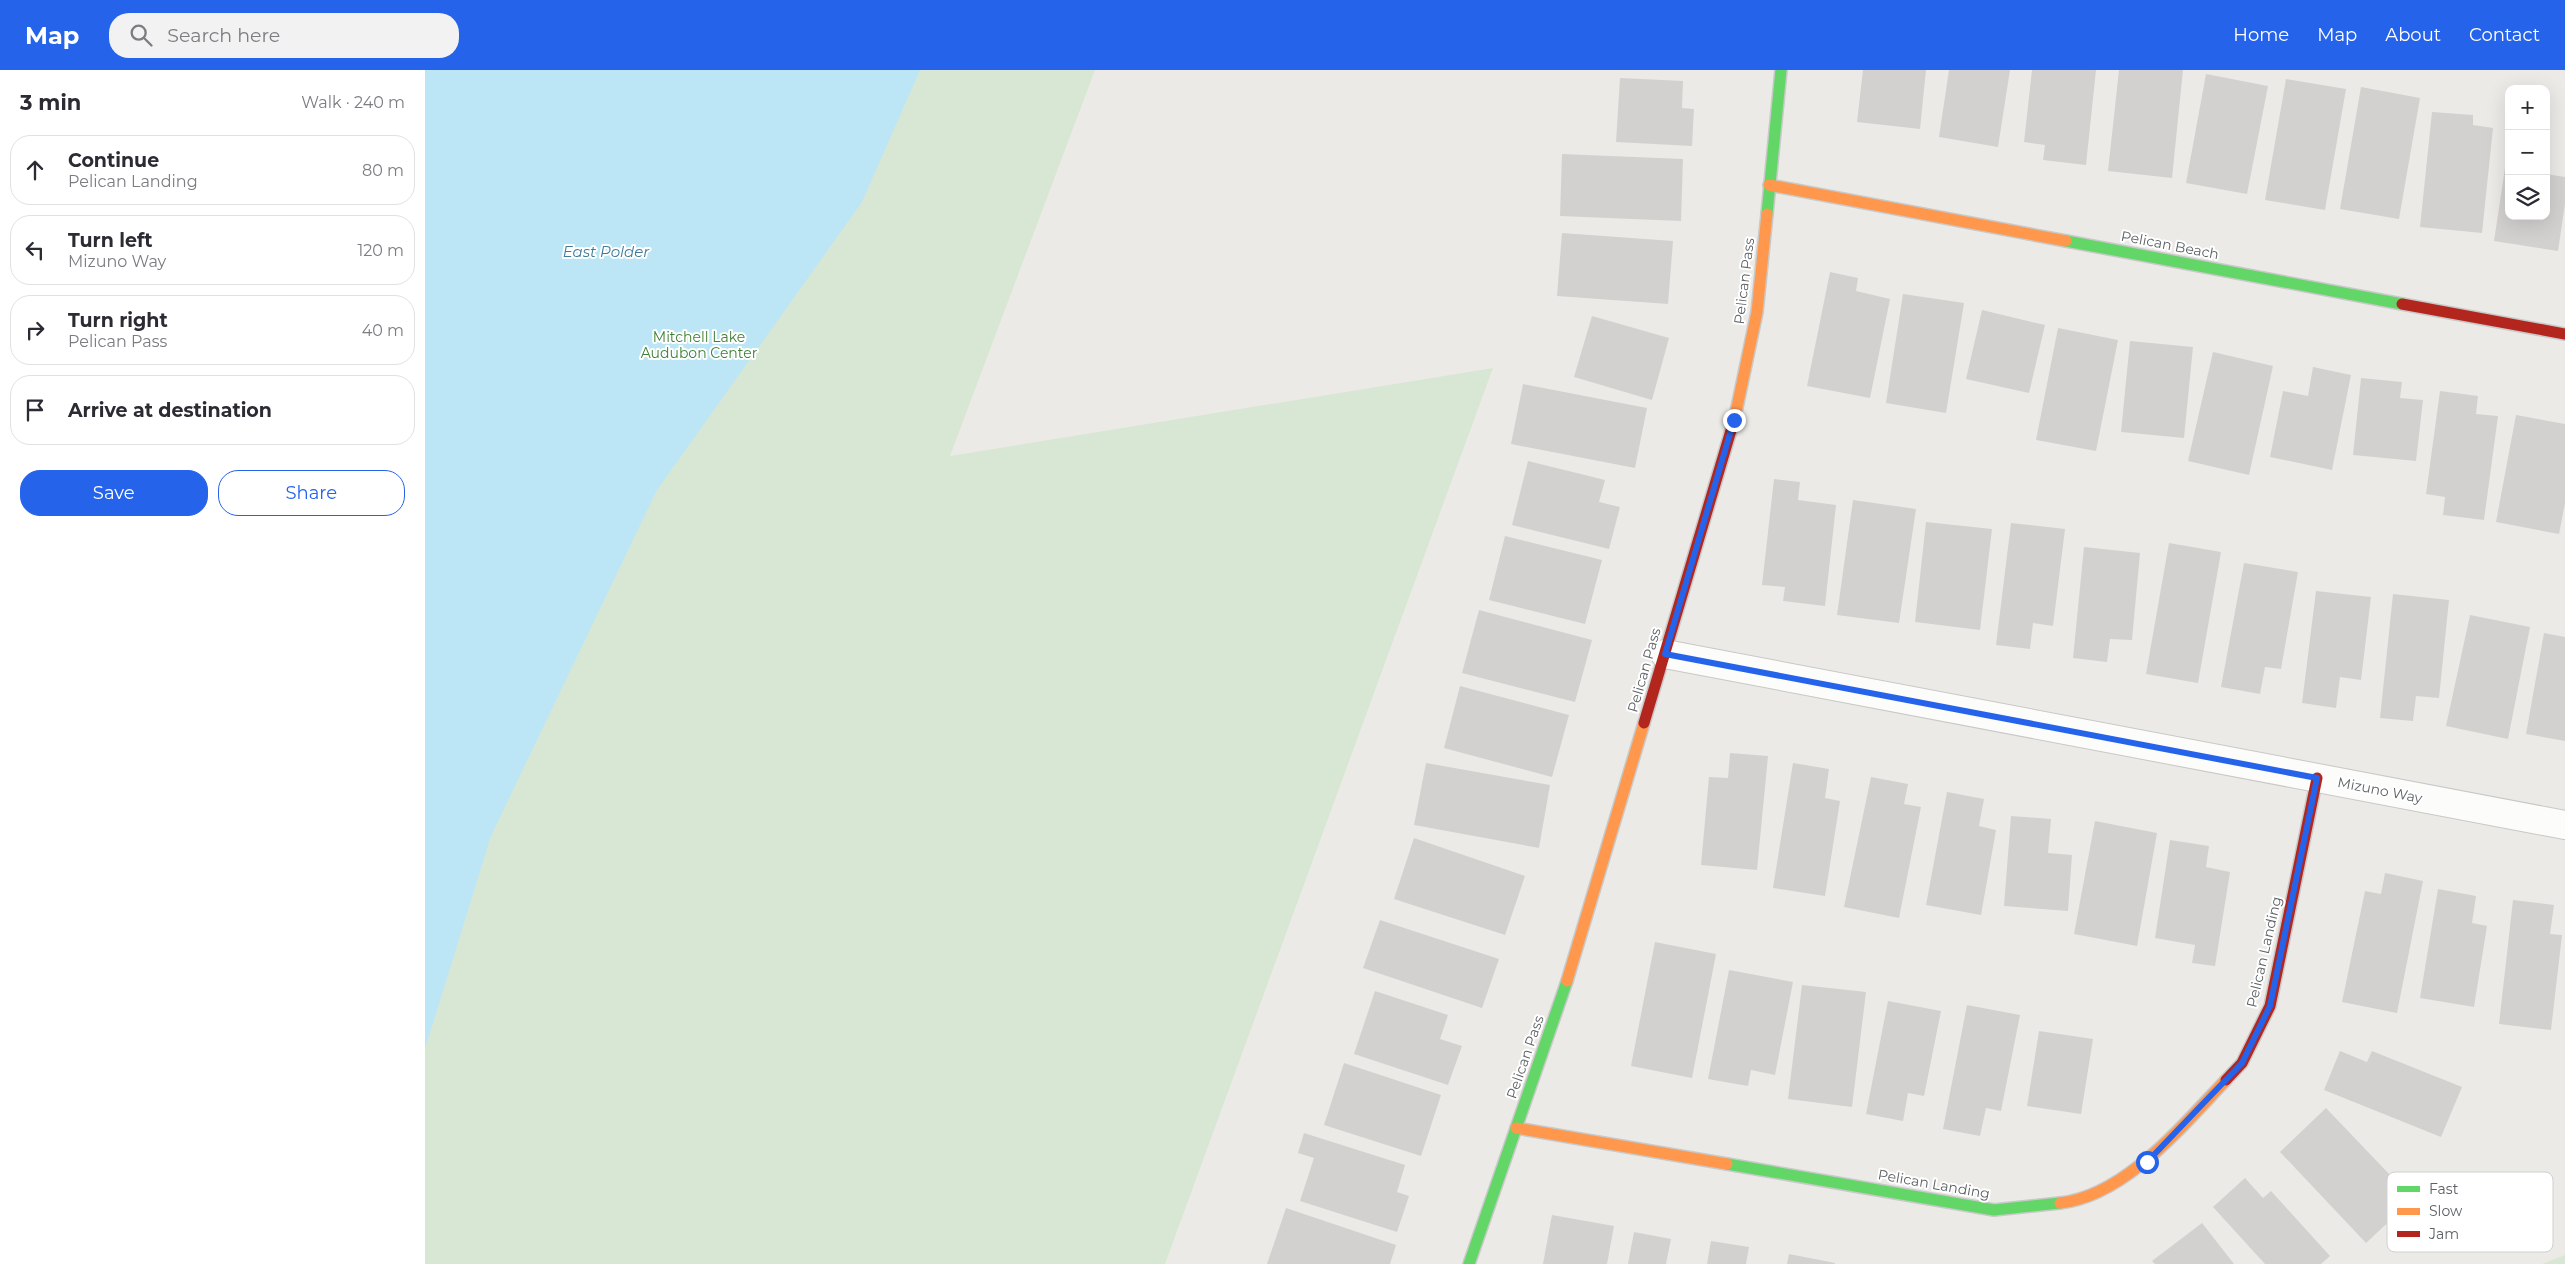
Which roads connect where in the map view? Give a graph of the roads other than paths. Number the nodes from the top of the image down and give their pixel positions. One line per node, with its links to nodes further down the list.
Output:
1 (1781, 70): 2 (street, Pelican Pass)
2 (1769, 185): 3 (street, Pelican Beach); 4 (street, Pelican Pass)
3 (2565, 334)
4 (1665, 654): 5 (street, Mizuno Way); 7 (street, Pelican Pass)
5 (2317, 778): 6 (street, Mizuno Way); 7 (street, Pelican Landing)
6 (2565, 825)
7 (1516, 1128): 8 (street, Pelican Pass)
8 (1469, 1264)

